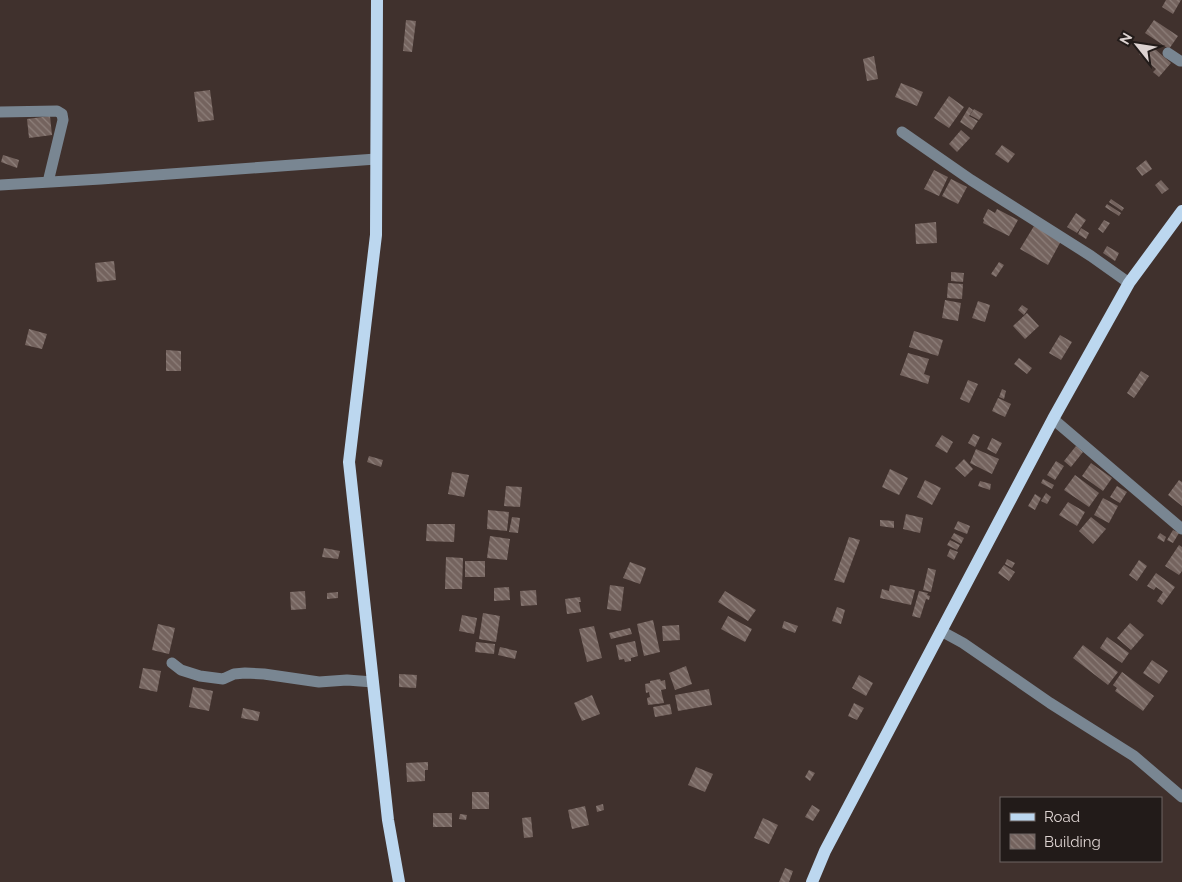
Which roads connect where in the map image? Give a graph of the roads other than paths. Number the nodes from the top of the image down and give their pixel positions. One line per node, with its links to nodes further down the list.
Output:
1 (377, 0): 6 (main road)
2 (1168, 53): 3 (street)
3 (1182, 61)
4 (0, 112): 7 (street)
5 (902, 132): 10 (street)
6 (376, 159): 7 (street); 15 (main road)
7 (48, 182): 8 (street)
8 (0, 185)
9 (1182, 211): 10 (main road)
10 (1129, 283): 11 (main road)
11 (1053, 419): 12 (street); 13 (main road)
12 (1182, 529)
13 (941, 631): 16 (street); 18 (main road)
14 (172, 663): 15 (street)
15 (373, 682): 17 (main road)
16 (1182, 797)
17 (399, 882)
18 (812, 882)

